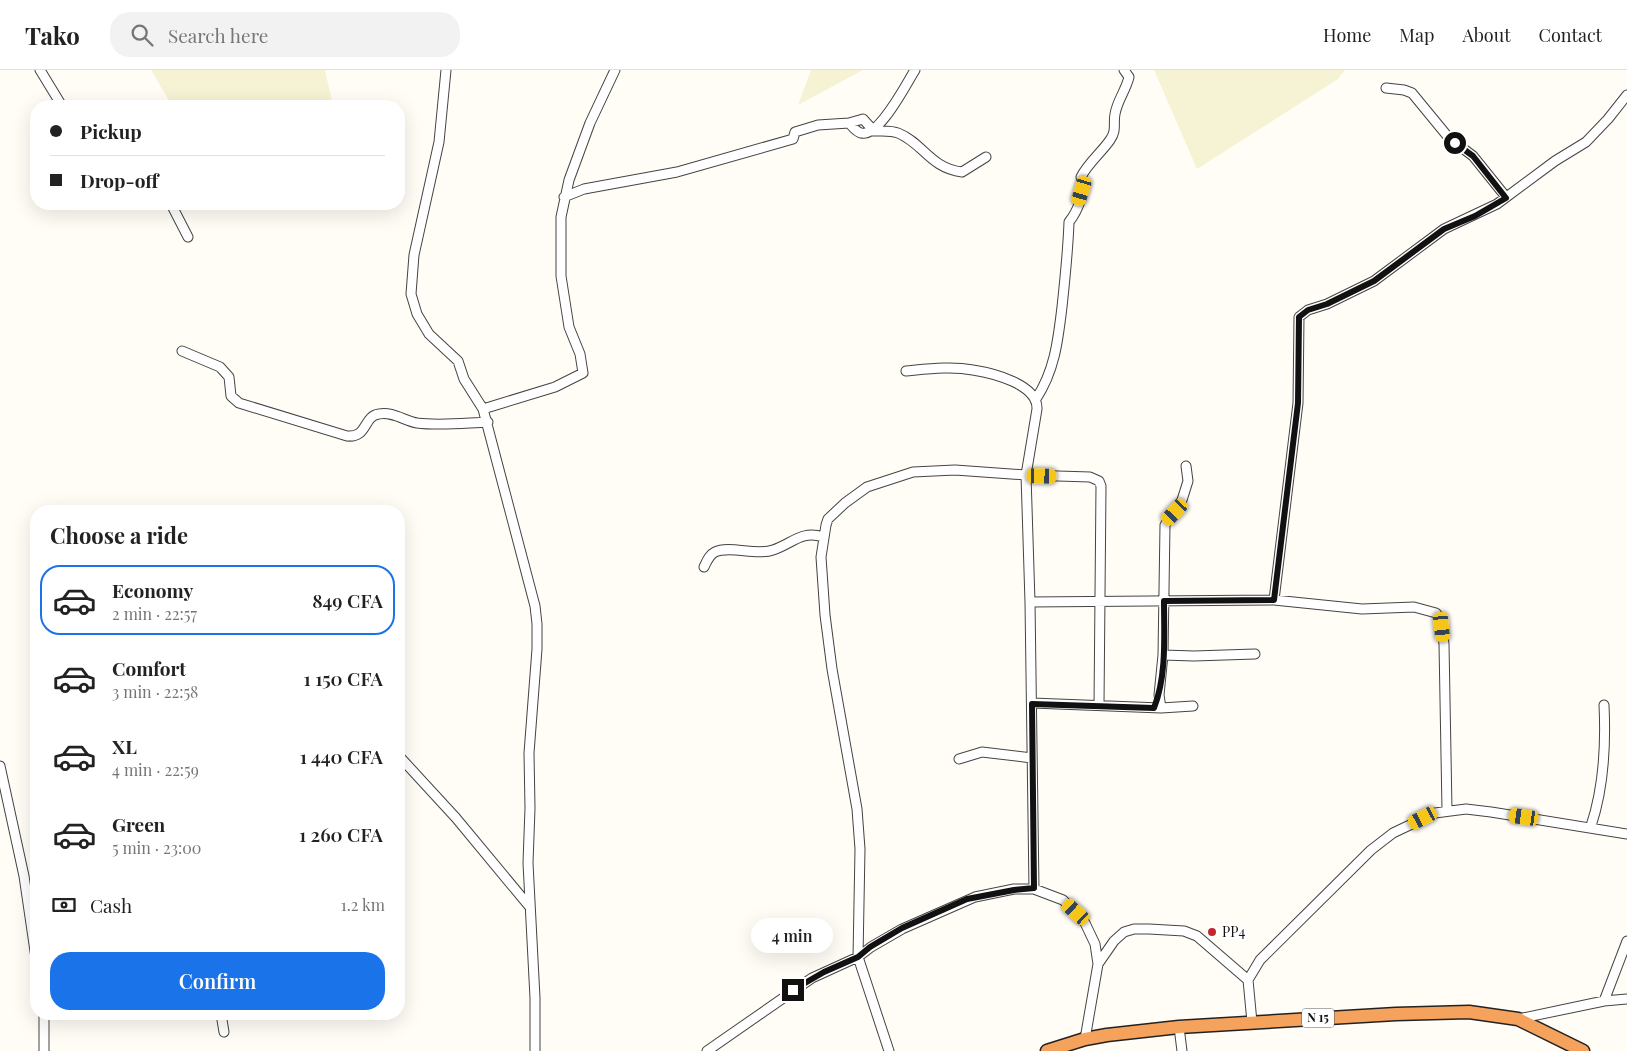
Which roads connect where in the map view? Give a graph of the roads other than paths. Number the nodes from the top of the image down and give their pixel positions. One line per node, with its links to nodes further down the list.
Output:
1 (40, 70): 8 (street)
2 (446, 70): 18 (street)
3 (616, 70): 11 (street)
4 (914, 70): 9 (street)
5 (1124, 70): 17 (street)
6 (1386, 88): 12 (street)
7 (1627, 95): 12 (street)
8 (58, 100)
9 (874, 130): 10 (street); 11 (street)
10 (986, 157)
11 (564, 198): 18 (street)
12 (1506, 198): 24 (street)
13 (174, 210): 14 (street)
14 (188, 237)
15 (182, 350): 19 (street)
16 (906, 371): 17 (street)
17 (1036, 398): 21 (street)
18 (483, 409): 19 (street)
19 (488, 422): 43 (street)
20 (1186, 466): 25 (street)
21 (1026, 475): 22 (street); 26 (street); 27 (street)
22 (823, 537): 23 (street); 46 (street)
23 (704, 567)
24 (1274, 600): 25 (street); 39 (street)
25 (1164, 601): 27 (street); 29 (street)
26 (1030, 602): 27 (street); 30 (street)
27 (1099, 602): 31 (street)
28 (1255, 654): 29 (street)
29 (1163, 656): 34 (street)
30 (1032, 704): 31 (street); 35 (street)
31 (1099, 705): 34 (street)
32 (1604, 705): 40 (street)
33 (1193, 706): 34 (street)
34 (1157, 708)
35 (1032, 758): 36 (street); 42 (street)
36 (959, 759)
37 (405, 763): 43 (street)
38 (0, 766): 44 (street)
39 (1447, 810): 40 (street); 48 (street)
40 (1591, 826): 41 (street)
41 (1627, 834)
42 (1034, 888): 46 (street); 47 (street)
43 (529, 906): 60 (street)
44 (30, 917)
45 (1627, 941): 50 (street)
46 (858, 957): 58 (street); 62 (street)
47 (1098, 964): 48 (street); 57 (street)
48 (1248, 980): 54 (street)
49 (1627, 999): 50 (street)
50 (1604, 1001): 51 (street)
51 (1518, 1019): 54 (highway, N 15); 65 (highway, N 15)
52 (44, 1020): 59 (street)
53 (222, 1020): 56 (street)
54 (1252, 1022): 55 (highway, N 15)
55 (1179, 1027): 57 (highway, N 15); 64 (street)
56 (224, 1032)
57 (1085, 1039): 63 (highway, N 15)
58 (718, 1047): 61 (street)
59 (44, 1051)
60 (535, 1051)
61 (707, 1051)
62 (889, 1051)
63 (1047, 1051)
64 (1182, 1051)
65 (1583, 1051)

